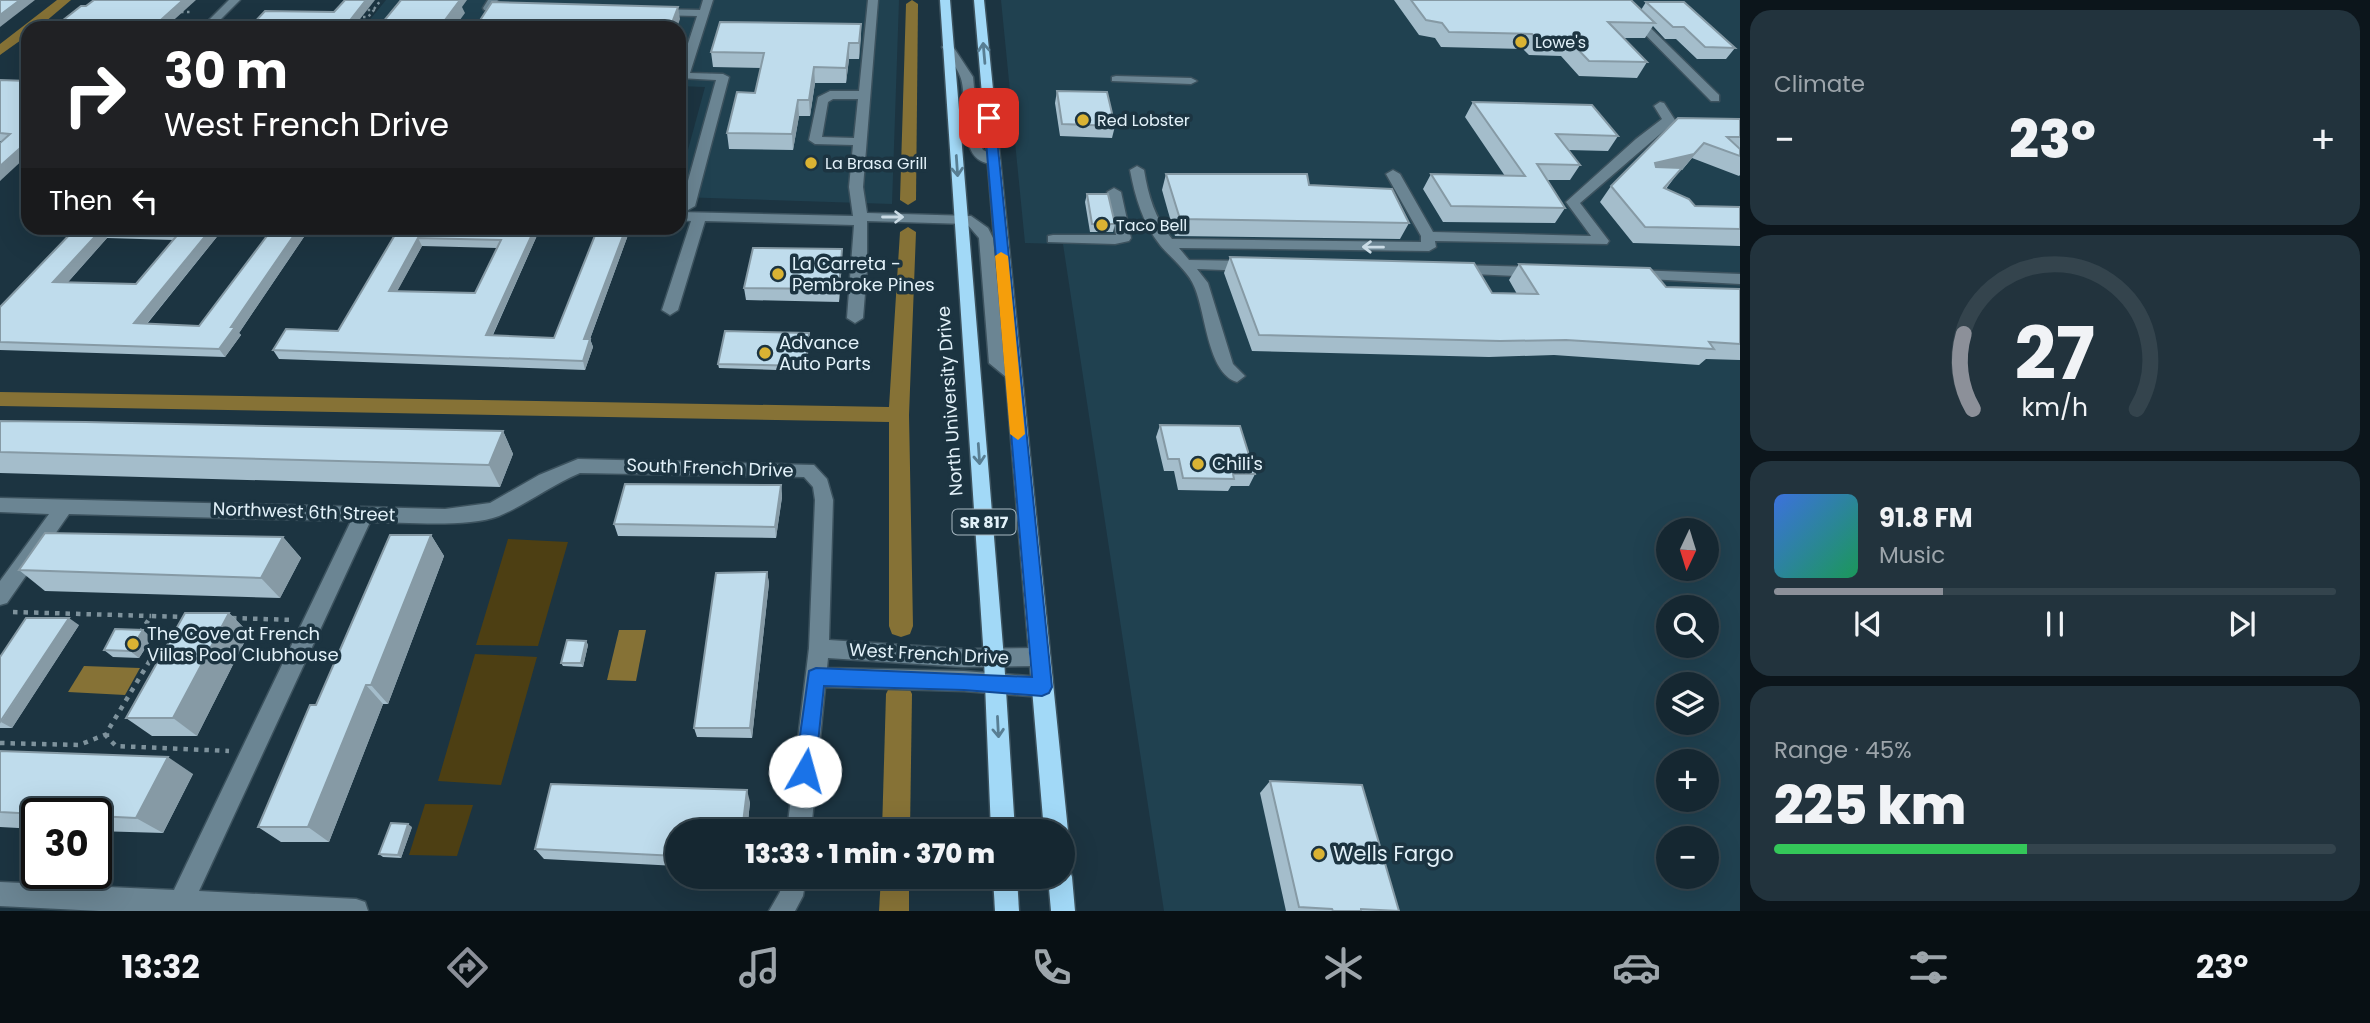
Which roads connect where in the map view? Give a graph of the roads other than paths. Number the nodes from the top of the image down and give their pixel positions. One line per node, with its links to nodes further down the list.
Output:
1 (235, 0): 12 (street)
2 (247, 0): 13 (street)
3 (493, 0): 9 (street)
4 (708, 0): 11 (street)
5 (873, 0): 19 (street)
6 (945, 0): 14 (main road, North University Drive / SR 817)
7 (979, 0): 23 (main road, SR 817, one-way to 7)
8 (1616, 0): 20 (street)
9 (524, 9)
10 (642, 11): 11 (street)
11 (704, 13): 15 (street)
12 (213, 21)
13 (226, 21)
14 (948, 47): 23 (street); 32 (main road, North University Drive / SR 817, one-way to 32)
15 (686, 62)
16 (686, 76): 27 (street)
17 (1116, 79): 18 (street)
18 (1191, 81)
19 (864, 95): 22 (street); 22 (street)
20 (1715, 98)
21 (1660, 106): 33 (street)
22 (861, 142): 31 (street)
23 (993, 160): 44 (main road, SR 817)
24 (1137, 170): 35 (street)
25 (1392, 174): 33 (street)
26 (1114, 192): 34 (street)
27 (686, 196)
28 (686, 209): 31 (street)
29 (686, 211): 30 (street)
30 (699, 217): 31 (street); 42 (street)
31 (862, 217): 32 (street, one-way to 32); 43 (street)
32 (961, 218): 44 (street); 53 (main road, North University Drive / SR 817, one-way to 53)
33 (1428, 236): 35 (street, one-way to 35)
34 (1053, 239)
35 (1166, 243): 36 (street)
36 (1185, 264): 37 (street); 45 (street)
37 (1268, 266)
38 (1448, 270): 39 (street)
39 (1559, 273)
40 (1614, 275): 41 (street)
41 (1740, 279)
42 (670, 310)
43 (855, 318)
44 (1012, 373): 52 (main road, SR 817)
45 (1237, 376)
46 (596, 464): 49 (street, Northwest 6th Street); 51 (street, South French Drive)
47 (0, 505): 48 (street, Northwest 6th Street)
48 (64, 507): 49 (street, Northwest 6th Street); 50 (street)
49 (364, 514): 64 (street)
50 (0, 597)
51 (819, 648): 53 (street, West French Drive); 54 (street)
52 (1039, 657): 53 (street, West French Drive); 56 (main road, SR 817)
53 (994, 659): 55 (main road, North University Drive / SR 817)
54 (816, 677): 55 (street, West French Drive); 57 (street)
55 (996, 683): 56 (street, West French Drive); 58 (main road, North University Drive / SR 817, one-way to 58)
56 (1042, 687): 59 (main road, SR 817)
57 (800, 819)
58 (1002, 819)
59 (1055, 819)
60 (793, 889): 66 (street)
61 (1006, 889): 67 (main road)
62 (1061, 889): 68 (main road)
63 (0, 894): 64 (street)
64 (181, 903): 65 (street)
65 (356, 911)
66 (781, 911)
67 (1007, 911)
68 (1063, 911)

